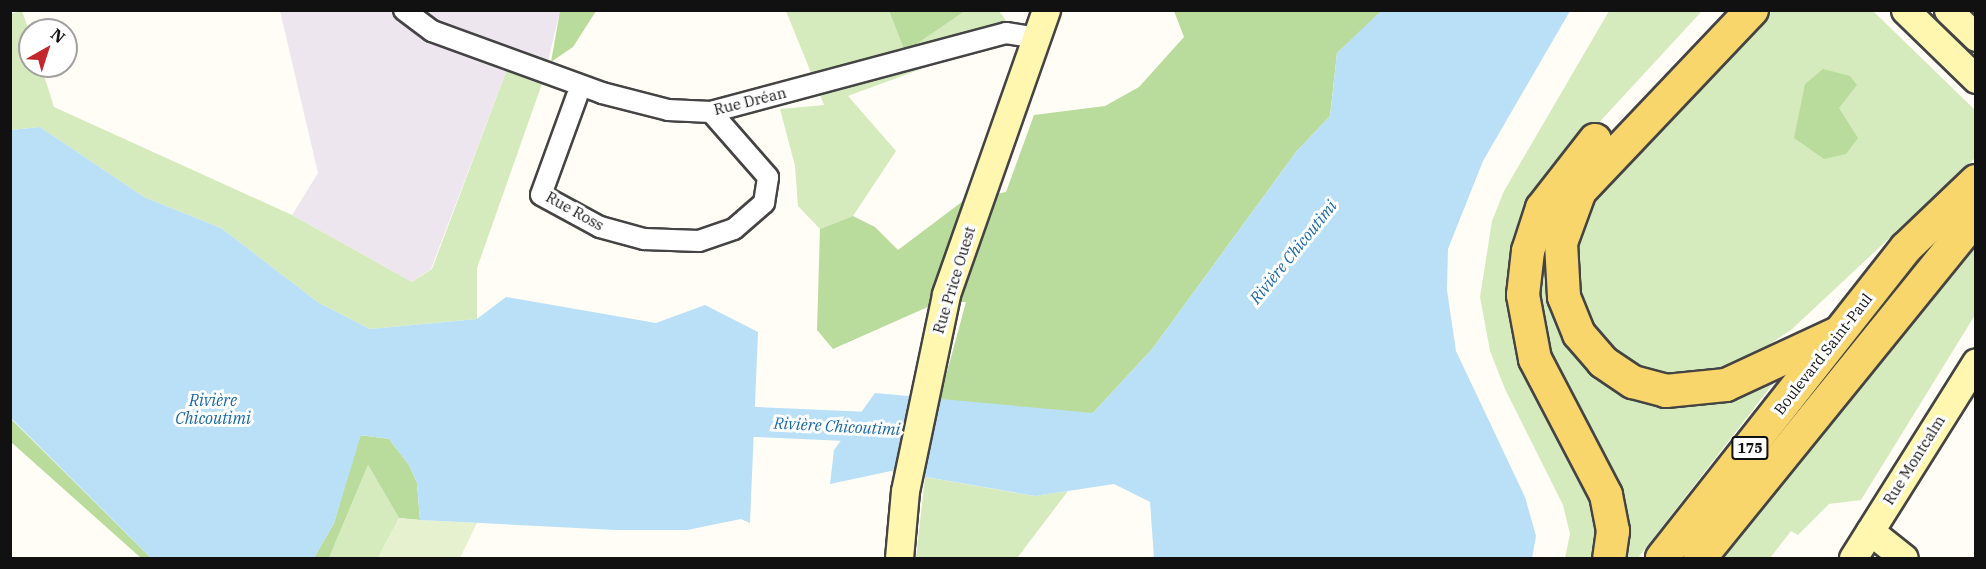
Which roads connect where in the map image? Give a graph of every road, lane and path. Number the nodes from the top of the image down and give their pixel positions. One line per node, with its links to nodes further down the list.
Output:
1 (404, 10): 11 (street, Rue Dréan)
2 (1046, 10): 8 (street, Rue Price Ouest)
3 (1752, 10): 14 (main road)
4 (1905, 10): 9 (street)
5 (1948, 10): 7 (street)
6 (1721, 11): 18 (main road)
7 (1976, 37)
8 (1036, 38): 11 (street, Rue Dréan); 17 (street, Rue Price Ouest)
9 (1976, 79)
10 (577, 96): 11 (street, Rue Ross)
11 (711, 112)
12 (1973, 183): 14 (main road, Boulevard Saint-Paul / 175)
13 (1976, 217): 20 (main road, Boulevard Saint-Paul / 175)
14 (1836, 334): 19 (main road, Boulevard Saint-Paul / 175)
15 (1976, 362): 16 (street, Rue Montcalm)
16 (1870, 531): 21 (street, Rue Montcalm); 22 (street)
17 (899, 558)
18 (1609, 558)
19 (1662, 558)
20 (1700, 558)
21 (1853, 558)
22 (1904, 558)

